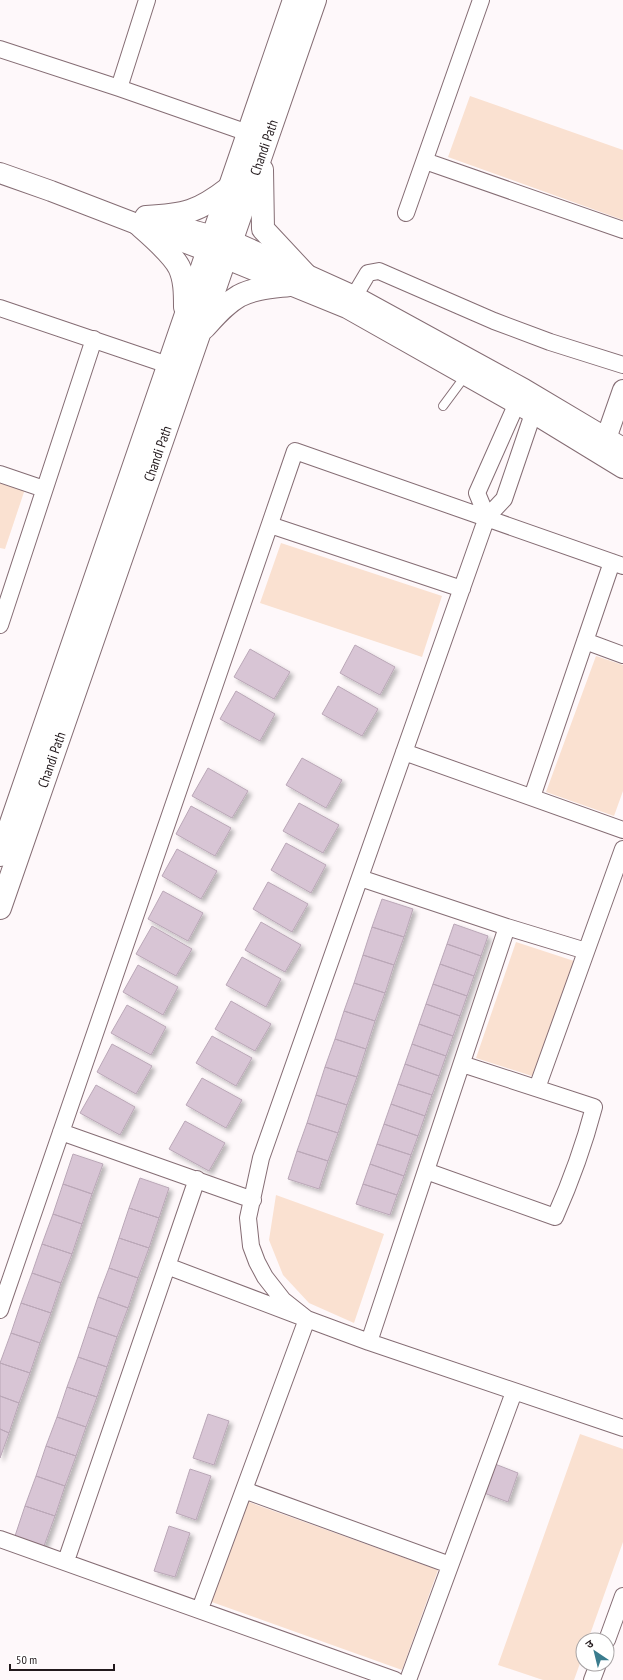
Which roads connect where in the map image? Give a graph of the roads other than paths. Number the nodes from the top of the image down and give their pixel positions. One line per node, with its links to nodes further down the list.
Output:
1 (147, 0): 6 (street)
2 (294, 0): 7 (main road, Chandi Path)
3 (316, 0): 8 (main road, Chandi Path)
4 (481, 0): 9 (street)
5 (0, 49): 6 (street)
6 (119, 88): 7 (street)
7 (248, 133): 11 (main road, Chandi Path)
8 (261, 157): 15 (main road, Chandi Path); 16 (main road)
9 (425, 161): 12 (street); 14 (street)
10 (0, 173): 13 (street)
11 (229, 188): 13 (main road); 15 (main road, Chandi Path)
12 (406, 213)
13 (142, 221): 15 (street); 19 (main road)
14 (623, 230)
15 (219, 247): 16 (street); 19 (main road, Chandi Path)
16 (297, 279): 17 (street); 19 (main road)
17 (351, 302): 22 (street); 23 (street)
18 (0, 308): 20 (street)
19 (192, 324): 21 (main road, Chandi Path); 45 (main road, Chandi Path)
20 (94, 339): 21 (street); 31 (street)
21 (168, 365): 43 (main road, Chandi Path)
22 (623, 365)
23 (469, 368): 25 (street); 26 (lane)
24 (623, 390): 27 (street)
25 (528, 401): 27 (street); 32 (street); 32 (street)
26 (443, 406)
27 (604, 446): 28 (street); 29 (street)
28 (623, 448)
29 (623, 468)
30 (0, 474): 31 (street)
31 (44, 489): 36 (street)
32 (487, 517): 33 (street); 34 (street); 35 (street)
33 (270, 525): 35 (street); 50 (street)
34 (617, 564): 37 (street)
35 (462, 589): 39 (street)
36 (0, 625)
37 (585, 641): 38 (street); 40 (street)
38 (623, 655)
39 (404, 752): 40 (street); 44 (street)
40 (532, 797): 41 (street)
41 (623, 830)
42 (623, 849): 47 (street)
43 (0, 855)
44 (360, 878): 46 (street); 53 (street)
45 (0, 908)
46 (507, 928): 47 (street); 48 (street)
47 (586, 951): 49 (street)
48 (462, 1064): 49 (street); 51 (street)
49 (537, 1088): 51 (street)
50 (61, 1132): 52 (street); 55 (street)
51 (426, 1171): 57 (street)
52 (197, 1179): 53 (street); 54 (street)
53 (252, 1200): 56 (street)
54 (167, 1266): 56 (street); 62 (street)
55 (0, 1310)
56 (307, 1318): 57 (street); 60 (street)
57 (369, 1342): 58 (street)
58 (514, 1392): 59 (street); 63 (street)
59 (623, 1428)
60 (244, 1490): 63 (street); 65 (street)
61 (0, 1539): 62 (street)
62 (66, 1561): 65 (street)
63 (450, 1565): 68 (street)
64 (623, 1596): 66 (street)
65 (200, 1609): 67 (street)
66 (610, 1632)
67 (395, 1680)
68 (408, 1680)

